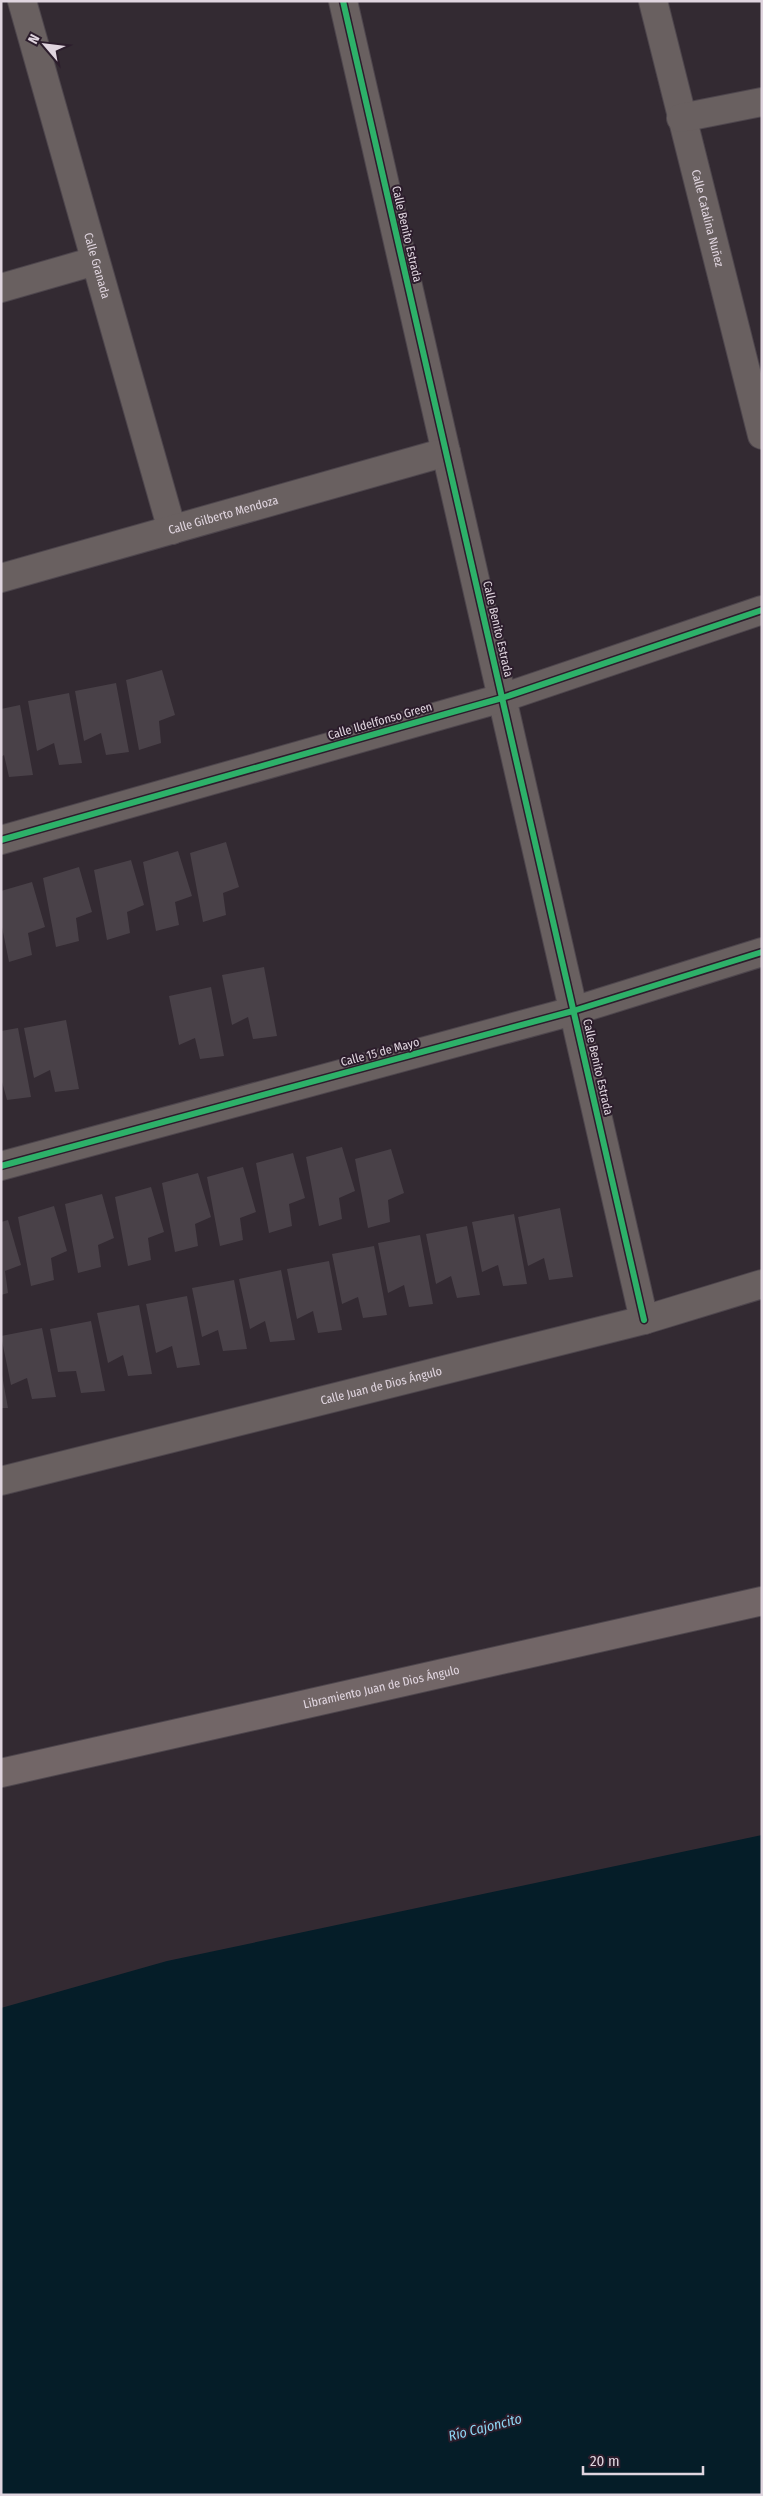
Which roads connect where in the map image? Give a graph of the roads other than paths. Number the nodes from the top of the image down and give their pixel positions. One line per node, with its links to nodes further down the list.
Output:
1 (22, 1): 6 (street, Calle Granada)
2 (343, 1): 9 (street, Calle Benito Estrada)
3 (653, 1): 5 (street, Calle Catalina Nuñez)
4 (762, 102): 5 (street)
5 (681, 118): 8 (street, Calle Catalina Nuñez)
6 (95, 261): 7 (street); 10 (street, Calle Granada)
7 (1, 288)
8 (762, 435)
9 (446, 452): 10 (street, Calle Gilberto Mendoza); 13 (street, Calle Benito Estrada)
10 (172, 530): 11 (street, Calle Gilberto Mendoza)
11 (1, 578)
12 (762, 610): 13 (street, Calle Ildelfonso Green)
13 (502, 698): 14 (street, Calle Ildelfonso Green); 16 (street, Calle Benito Estrada)
14 (1, 840)
15 (762, 952): 16 (street, Calle 15 de Mayo)
16 (574, 1011): 17 (street, Calle 15 de Mayo); 19 (street, Calle Benito Estrada)
17 (1, 1166)
18 (762, 1284): 19 (street, Calle Juan de Dios Ángulo)
19 (644, 1320): 20 (street, Calle Juan de Dios Ángulo)
20 (1, 1481)
21 (762, 1601): 22 (highway, Libramiento Juan de Dios Ángulo)
22 (1, 1773)

